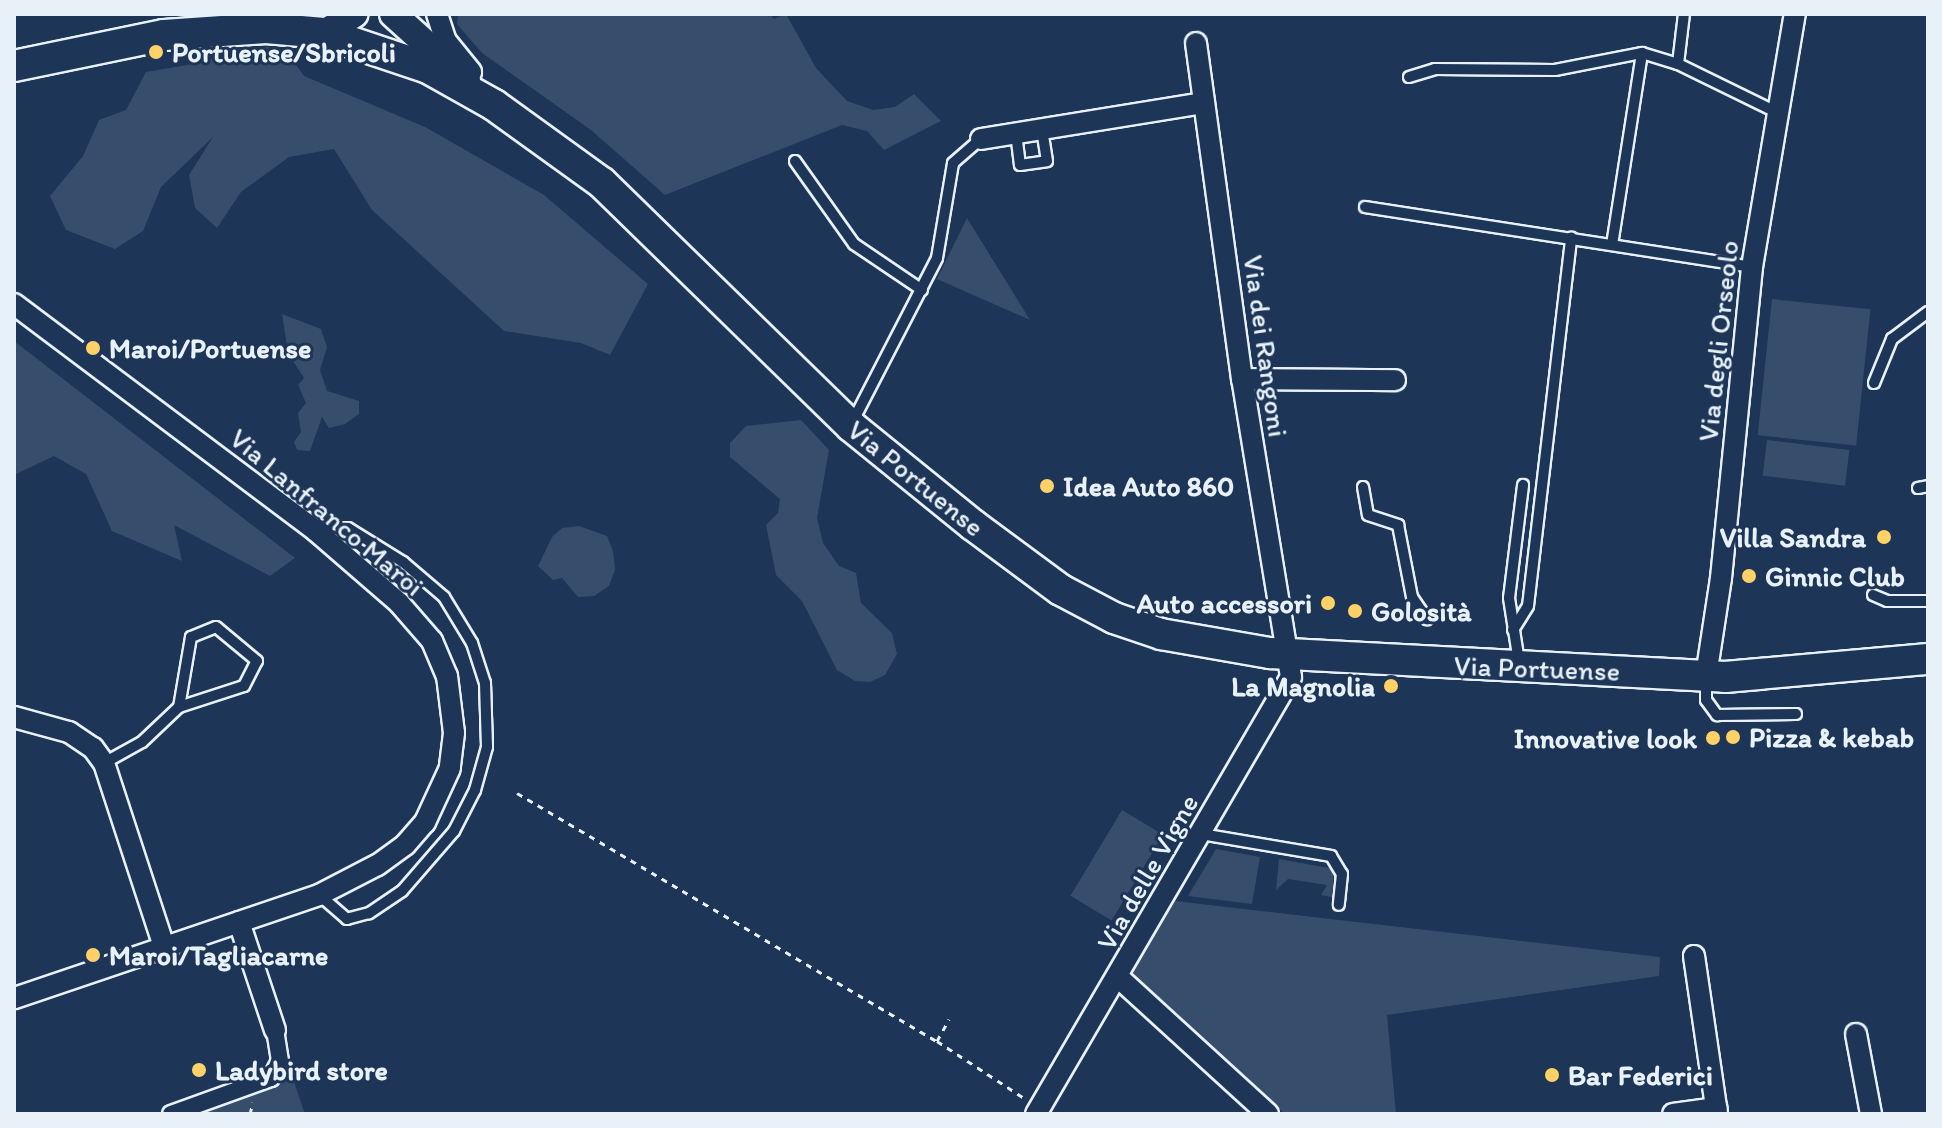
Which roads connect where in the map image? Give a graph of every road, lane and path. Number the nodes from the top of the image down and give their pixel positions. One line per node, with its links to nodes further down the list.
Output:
1 (197, 14): 8 (street)
2 (355, 14): 7 (street)
3 (393, 14): 15 (street)
4 (437, 14): 15 (street)
5 (1684, 14): 12 (lane)
6 (1795, 14): 16 (street, Via degli Orseolo)
7 (305, 26): 8 (main road, Via Portuense); 15 (main road, Via Portuense)
8 (164, 35): 11 (main road, Via Portuense)
9 (1196, 43): 14 (street, Via dei Rangoni)
10 (1642, 53): 12 (lane); 13 (lane); 23 (lane)
11 (15, 62)
12 (1678, 64): 16 (lane)
13 (1409, 77)
14 (1204, 103): 17 (street); 28 (street, Via dei Rangoni)
15 (494, 105): 31 (main road, Via Portuense)
16 (1780, 114): 24 (street, Via degli Orseolo)
17 (1042, 127): 18 (street); 18 (lane)
18 (1015, 131): 19 (street)
19 (981, 139): 25 (lane)
20 (795, 161): 25 (lane)
21 (1365, 207): 22 (lane)
22 (1571, 238): 23 (lane); 38 (lane)
23 (1612, 245): 24 (lane)
24 (1752, 267): 42 (street, Via degli Orseolo)
25 (922, 290): 31 (lane)
26 (14, 304): 34 (street, Via Lanfranco Maroi)
27 (1928, 312): 30 (lane)
28 (1242, 379): 29 (street); 39 (street, Via dei Rangoni)
29 (1395, 380)
30 (1874, 383)
31 (851, 426): 39 (main road, Via Portuense)
32 (1523, 485): 38 (lane)
33 (1363, 487): 37 (lane)
34 (316, 531): 49 (street, Via Lanfranco Maroi); 49 (lane)
35 (1873, 595): 36 (lane)
36 (1928, 601)
37 (1427, 619)
38 (1513, 630): 41 (lane)
39 (1288, 655): 41 (main road, Via Portuense); 48 (street, Via delle Vigne)
40 (1928, 659): 42 (main road, Via Portuense)
41 (1521, 668): 42 (main road, Via Portuense)
42 (1706, 676): 44 (lane)
43 (179, 707): 43 (lane); 46 (lane)
44 (1796, 714)
45 (14, 717): 46 (street)
46 (104, 763): 52 (street)
47 (517, 793): 59 (path)
48 (1201, 834): 50 (lane); 54 (street, Via delle Vigne)
49 (319, 895): 51 (street, Via Lanfranco Maroi)
50 (1339, 905)
51 (239, 922): 52 (street, Via Lanfranco Maroi); 57 (street)
52 (164, 947): 55 (street, Via Lanfranco Maroi)
53 (1694, 956): 61 (street)
54 (1118, 977): 60 (street, Via delle Vigne); 63 (street)
55 (14, 998)
56 (949, 1019): 59 (path)
57 (275, 1030): 62 (street)
58 (1856, 1034): 65 (street)
59 (937, 1041): 60 (path)
60 (1038, 1111)
61 (1717, 1111): 64 (street)
62 (171, 1114)
63 (1268, 1114)
64 (1673, 1114)
65 (1871, 1114)

